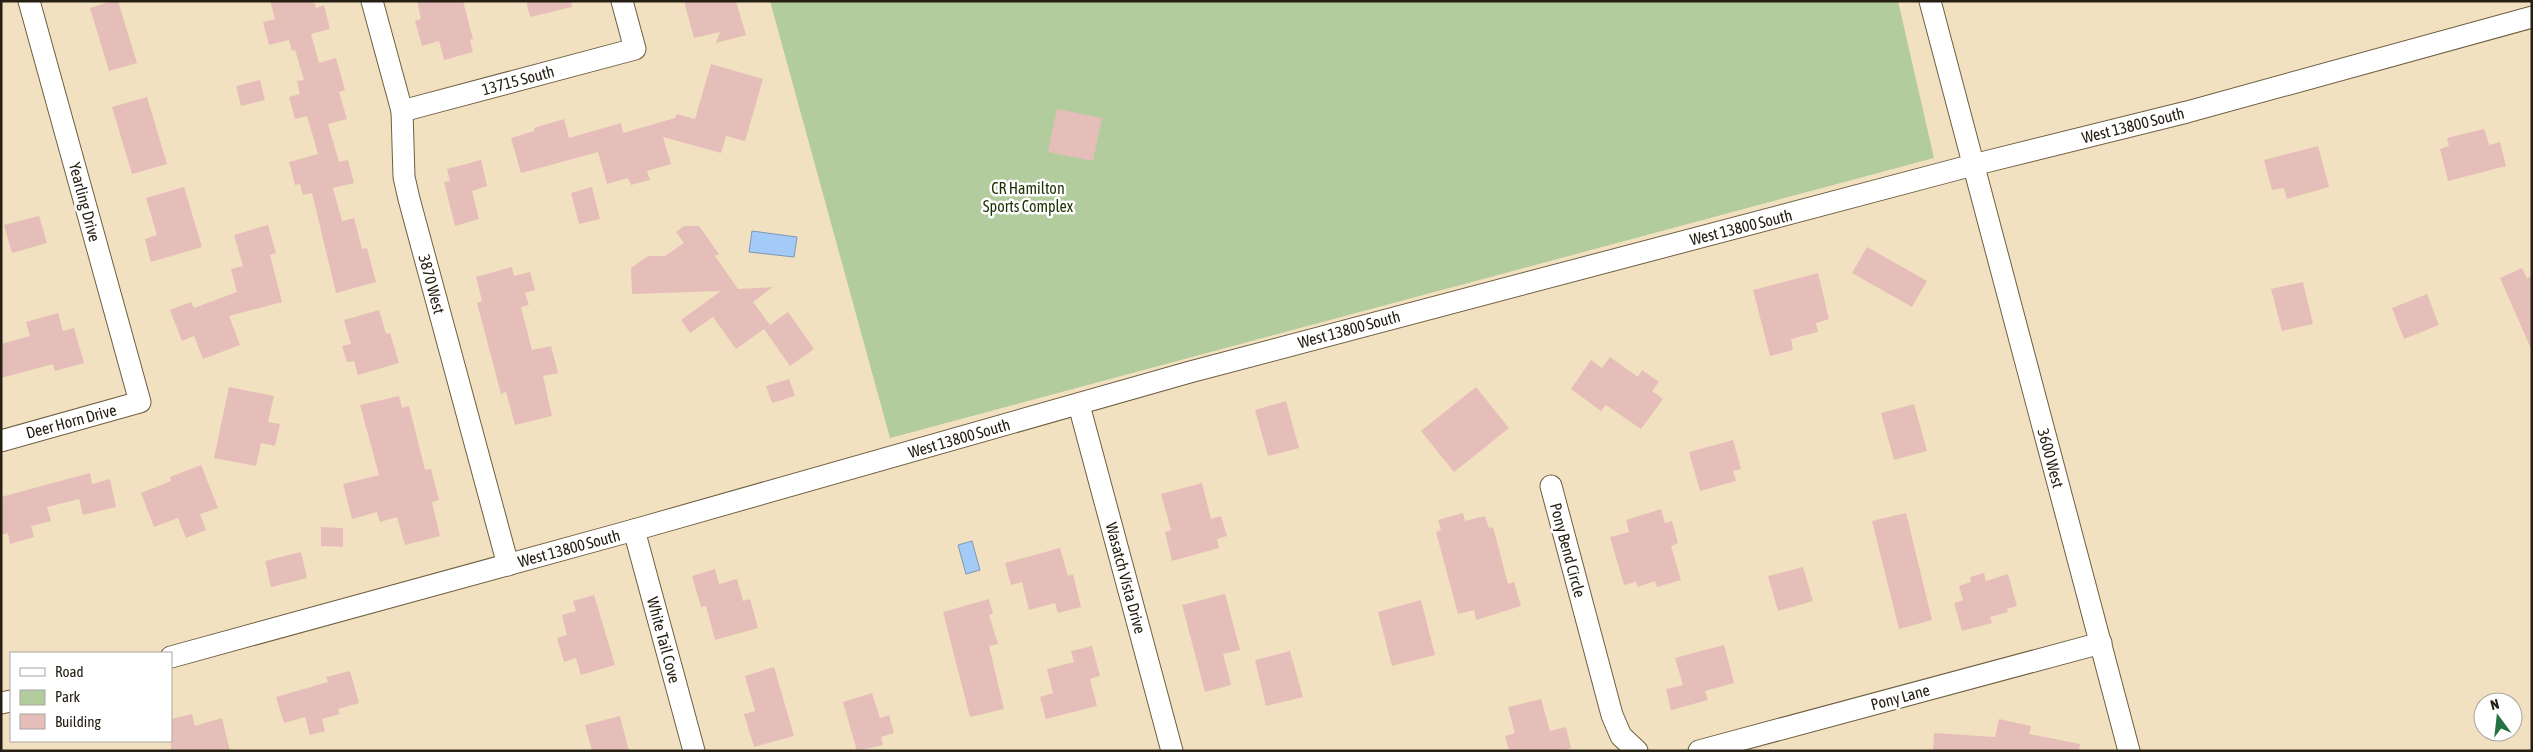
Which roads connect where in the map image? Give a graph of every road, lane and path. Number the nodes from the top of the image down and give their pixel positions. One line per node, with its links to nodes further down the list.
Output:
1 (29, 1): 8 (street, Yearling Drive)
2 (372, 1): 6 (street, 3870 West)
3 (622, 1): 6 (street, 13715 South)
4 (1930, 1): 7 (street, 3600 West)
5 (2532, 18): 7 (street, West 13800 South)
6 (402, 111): 13 (street, 3870 West)
7 (1973, 164): 9 (street, West 13800 South); 14 (street, 3600 West)
8 (140, 402): 10 (street, Deer Horn Drive)
9 (1079, 405): 12 (street, West 13800 South); 17 (street, Wasatch Vista Drive)
10 (1, 440)
11 (1551, 486): 18 (street, Pony Bend Circle)
12 (634, 530): 13 (street, West 13800 South); 16 (street, White Tail Cove)
13 (508, 564): 15 (street, West 13800 South)
14 (2101, 643): 19 (street, Pony Lane); 20 (street, 3600 West)
15 (172, 657)
16 (694, 751)
17 (1172, 751)
18 (1637, 751)
19 (1699, 751)
20 (2129, 751)

